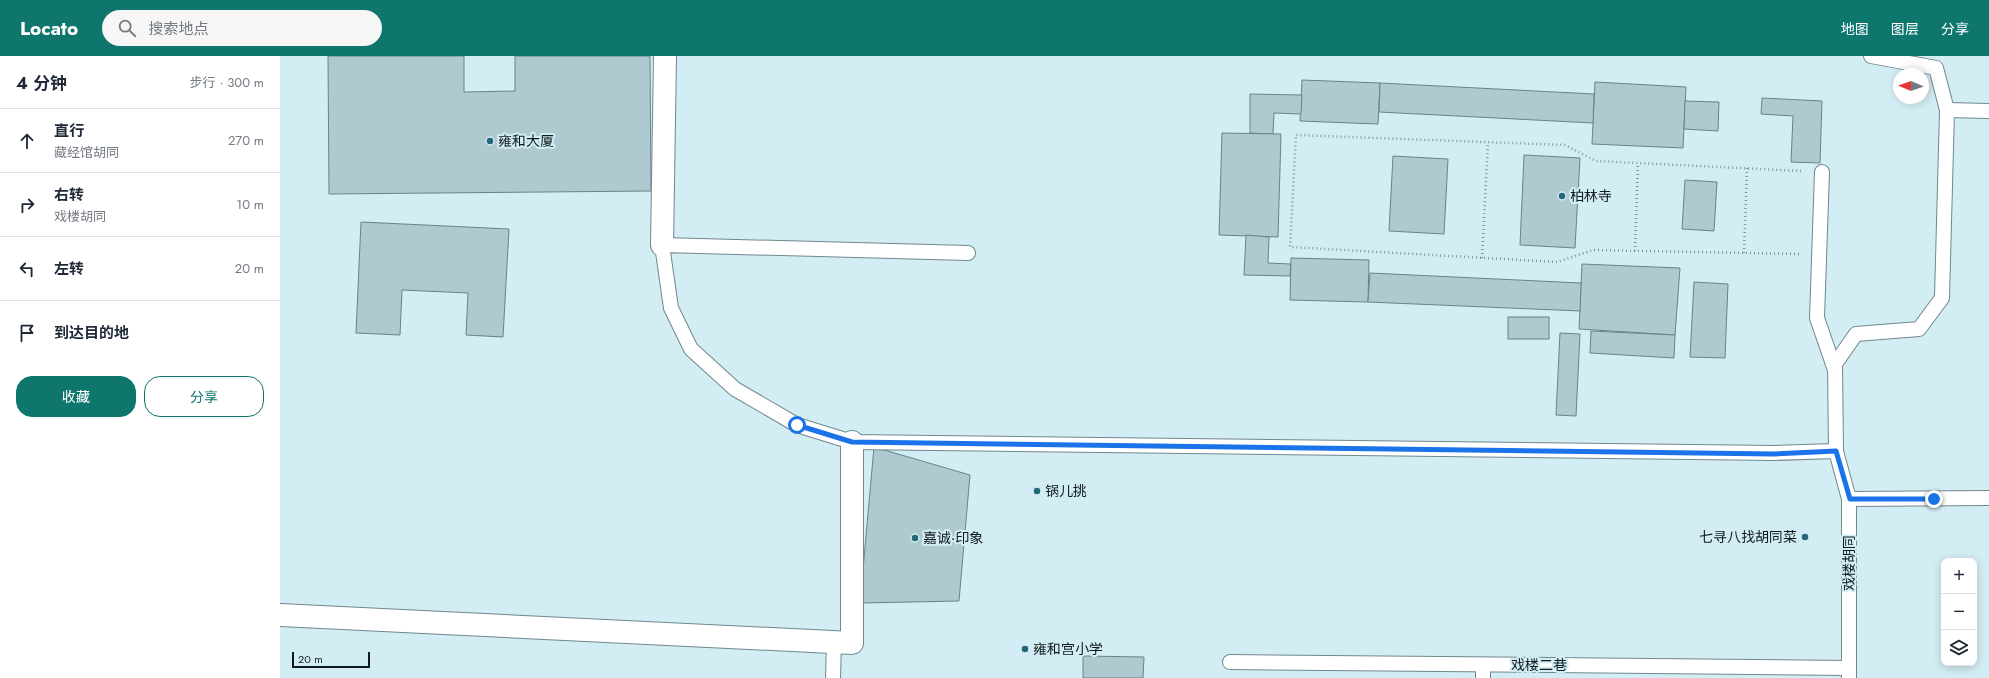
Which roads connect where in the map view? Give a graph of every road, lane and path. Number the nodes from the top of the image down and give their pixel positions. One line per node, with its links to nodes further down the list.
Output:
1 (665, 56): 9 (street)
2 (1871, 56): 3 (lane)
3 (1948, 110): 4 (lane); 15 (lane)
4 (1989, 111)
5 (1488, 143): 6 (path); 14 (path); 14 (path)
6 (1638, 163): 7 (path); 10 (path)
7 (1747, 168): 8 (path); 11 (path)
8 (1822, 172): 13 (lane)
9 (662, 245): 12 (lane); 16 (lane)
10 (1635, 251): 11 (path); 14 (path)
11 (1744, 253): 13 (path)
12 (968, 254)
13 (1819, 254): 15 (lane)
14 (1482, 258)
15 (1835, 370): 17 (lane, 戏楼胡同)
16 (852, 442): 17 (lane); 21 (street)
17 (1836, 451): 19 (lane, 戏楼胡同)
18 (1989, 498): 19 (lane)
19 (1850, 499): 24 (lane, 戏楼胡同)
20 (280, 615): 21 (street)
21 (834, 642): 25 (lane)
22 (1230, 662): 23 (lane, 戏楼二巷)
23 (1483, 672): 24 (lane, 戏楼二巷)
24 (1849, 673)
25 (833, 678)

